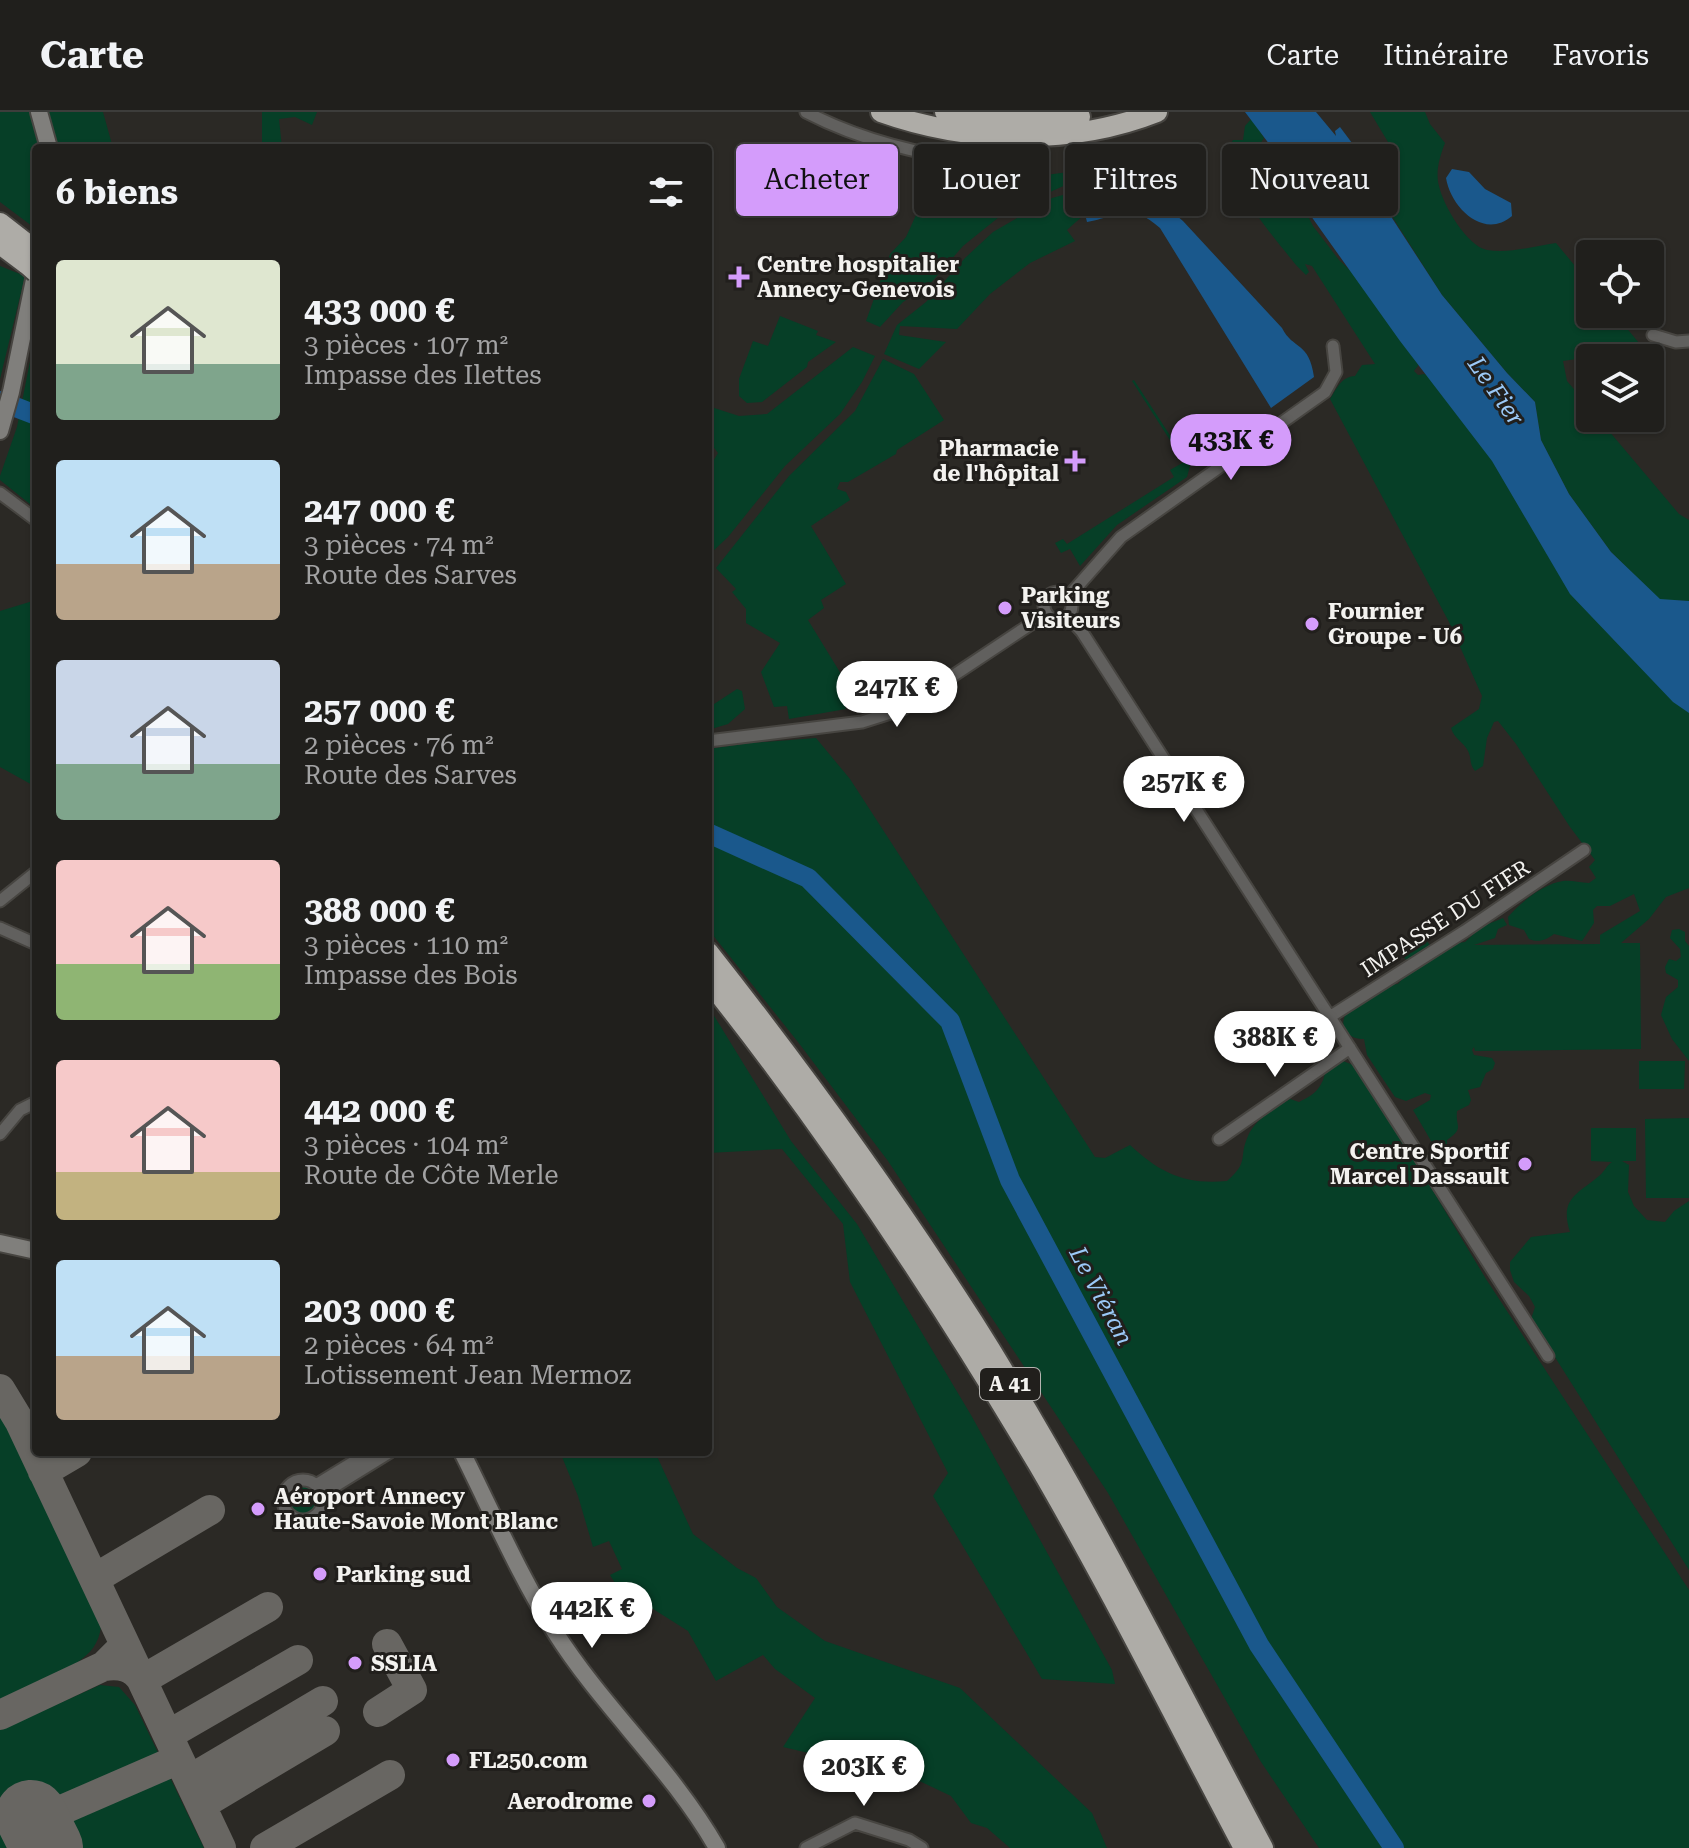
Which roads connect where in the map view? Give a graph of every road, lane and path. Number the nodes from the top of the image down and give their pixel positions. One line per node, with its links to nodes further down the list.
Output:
1 (39, 112): 7 (main road)
2 (806, 112): 8 (street)
3 (881, 112): 6 (highway)
4 (945, 112): 5 (highway)
5 (1111, 112)
6 (1155, 113)
7 (48, 144)
8 (914, 151)
9 (0, 223): 11 (highway)
10 (0, 244): 12 (highway)
11 (32, 260)
12 (32, 260)
13 (32, 267): 17 (main road)
14 (1653, 335): 15 (street)
15 (1689, 341)
16 (1333, 346): 20 (street)
17 (2, 423)
18 (0, 493): 19 (street)
19 (32, 517)
20 (1068, 597): 21 (street); 22 (street)
21 (1046, 614): 22 (street); 23 (street)
22 (1068, 616): 31 (street)
23 (712, 741)
24 (1584, 850): 31 (street, IMPASSE DU FIER)
25 (32, 875): 26 (street)
26 (0, 901)
27 (0, 928): 28 (street)
28 (32, 942)
29 (712, 957): 46 (highway, A 41)
30 (712, 985): 45 (highway, A 41)
31 (1328, 1018): 32 (street)
32 (1350, 1048): 35 (street); 38 (street)
33 (32, 1104): 34 (street)
34 (0, 1134)
35 (1219, 1139)
36 (0, 1243): 37 (main road)
37 (32, 1250)
38 (1548, 1356)
39 (365, 1456): 40 (street)
40 (383, 1456)
41 (464, 1456): 42 (main road)
42 (717, 1848)
43 (806, 1848): 44 (street)
44 (922, 1848)
45 (1244, 1848)
46 (1263, 1848)

